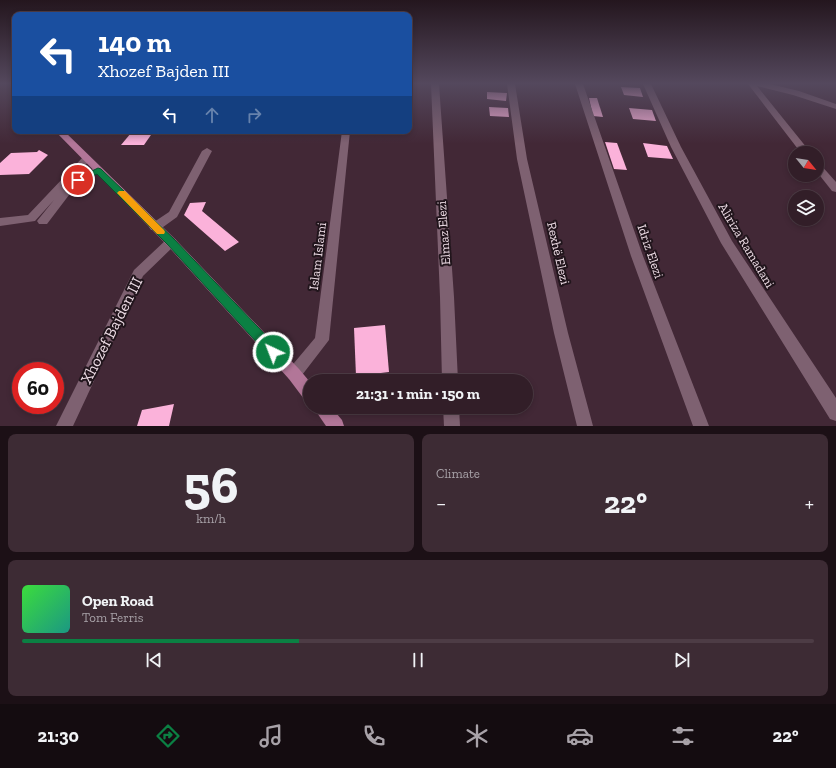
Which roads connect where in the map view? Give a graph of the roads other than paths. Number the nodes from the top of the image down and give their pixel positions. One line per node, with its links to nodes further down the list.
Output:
1 (436, 104): 19 (street, Elmaz Elezi)
2 (514, 104): 25 (street, Rexhë Elezi)
3 (585, 104): 26 (street, Idriz Elezi)
4 (656, 104): 21 (street, Aliriza Ramadani)
5 (768, 104): 8 (street)
6 (62, 134): 10 (main road)
7 (346, 134): 18 (street, Islam Islami)
8 (801, 146)
9 (207, 151): 16 (street)
10 (86, 159): 11 (main road); 15 (street)
11 (98, 170): 14 (street); 16 (main road)
12 (824, 174): 13 (street)
13 (836, 188)
14 (43, 221)
15 (0, 222)
16 (155, 227): 17 (main road)
17 (171, 242): 18 (main road); 23 (street, Xhozef Bajden III)
18 (294, 374): 20 (main road)
19 (450, 374)
20 (303, 385)
21 (836, 413)
22 (451, 414): 24 (street)
23 (64, 426)
24 (452, 426)
25 (585, 426)
26 (701, 426)

